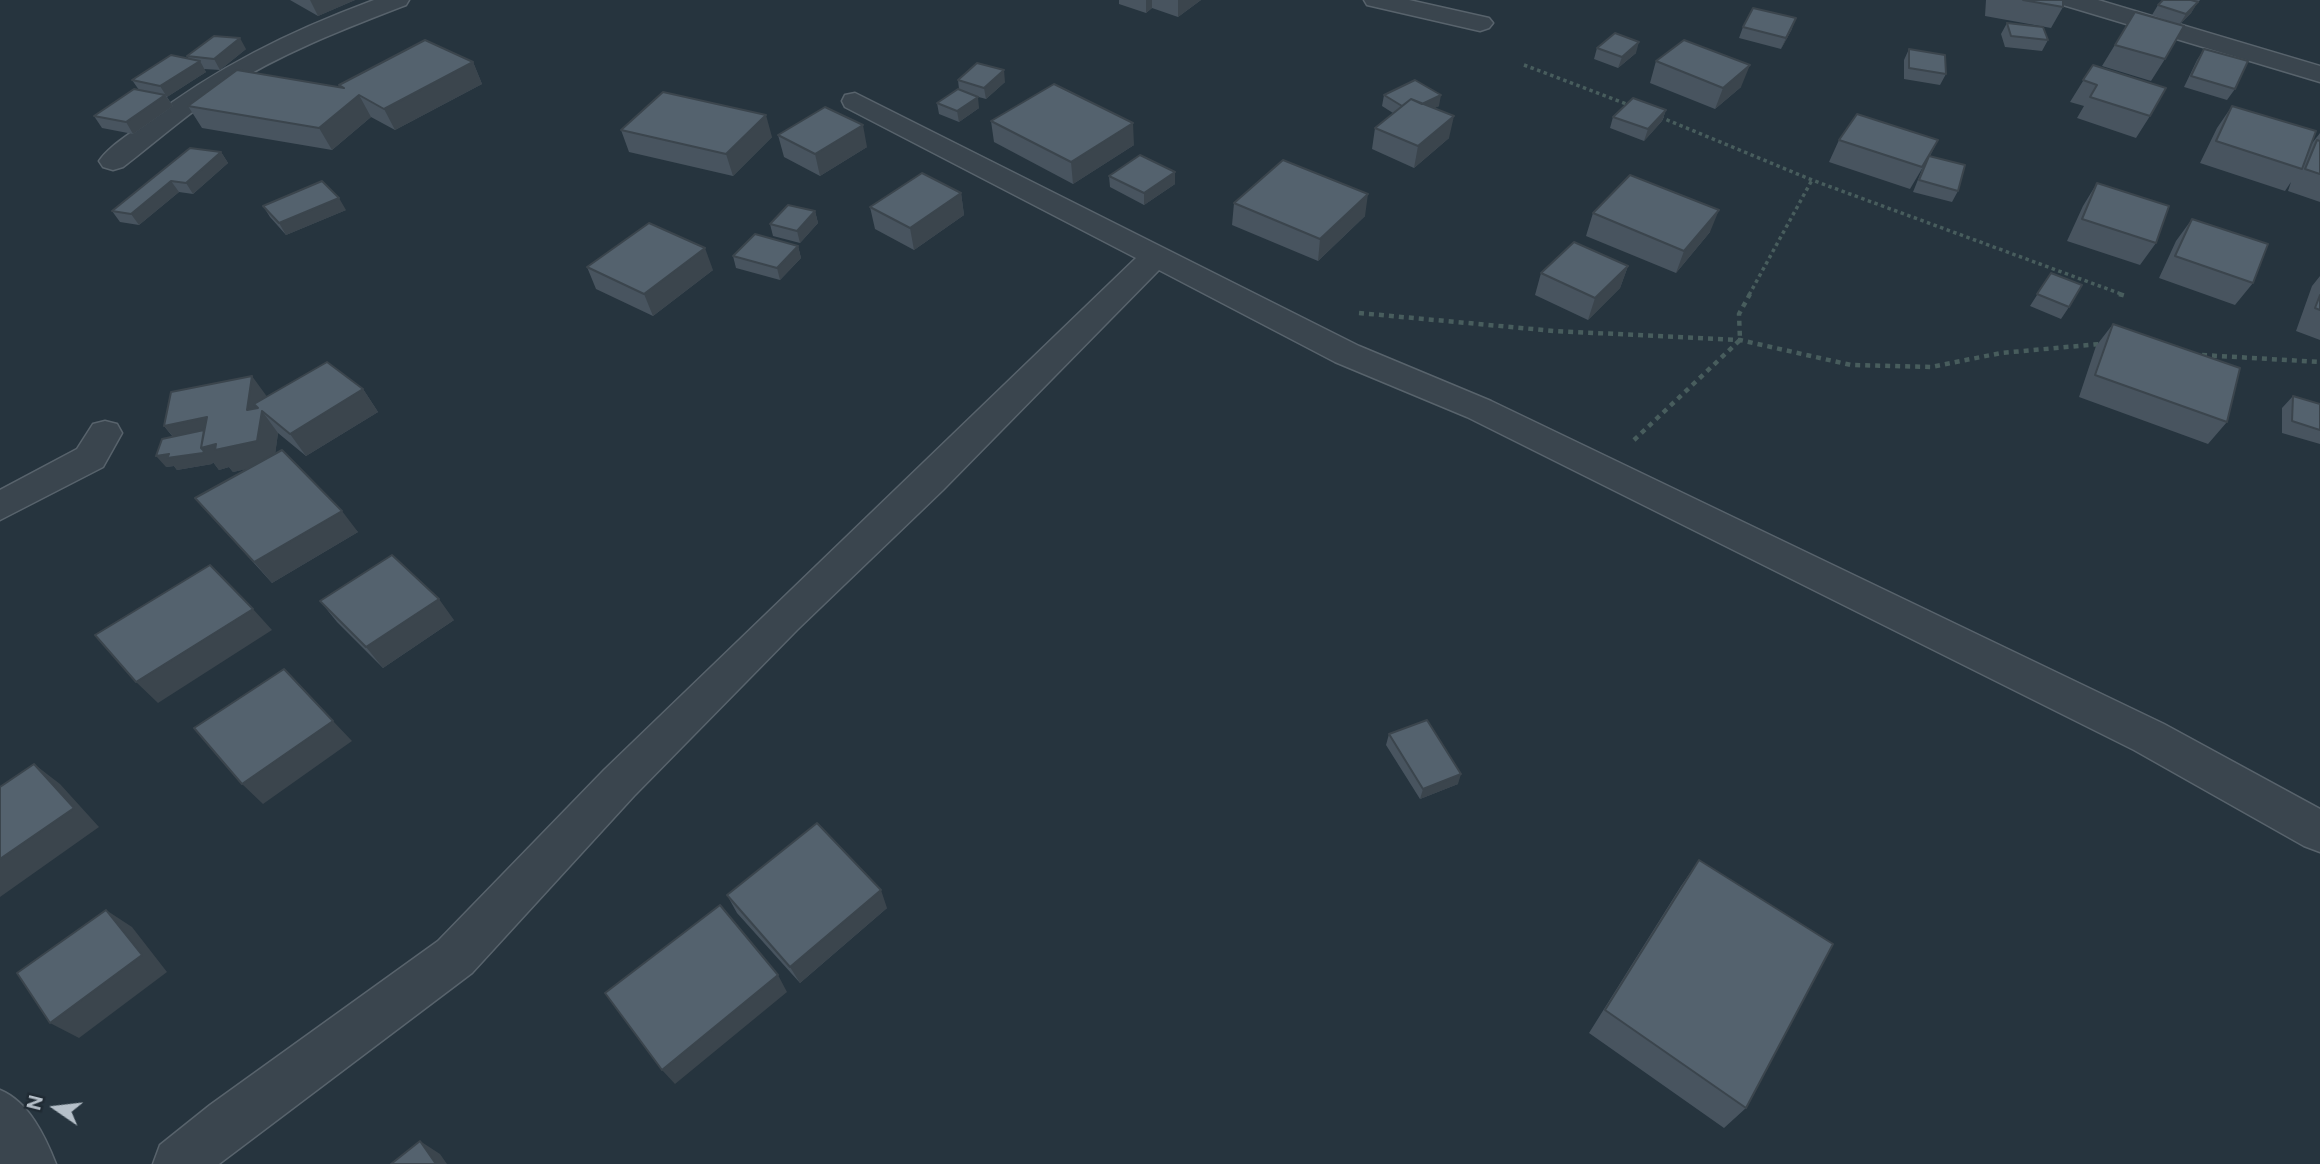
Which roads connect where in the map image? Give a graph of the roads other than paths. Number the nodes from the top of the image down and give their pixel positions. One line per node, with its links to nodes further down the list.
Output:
1 (397, 0): 7 (street)
2 (1376, 0): 4 (street)
3 (2072, 0): 5 (street)
4 (1480, 23)
5 (2320, 74)
6 (855, 101): 8 (street)
7 (113, 161)
8 (1156, 256): 11 (street); 14 (street)
9 (105, 433): 10 (street)
10 (0, 506)
11 (2320, 832)
12 (0, 1116): 13 (street)
13 (30, 1164)
14 (179, 1164)

